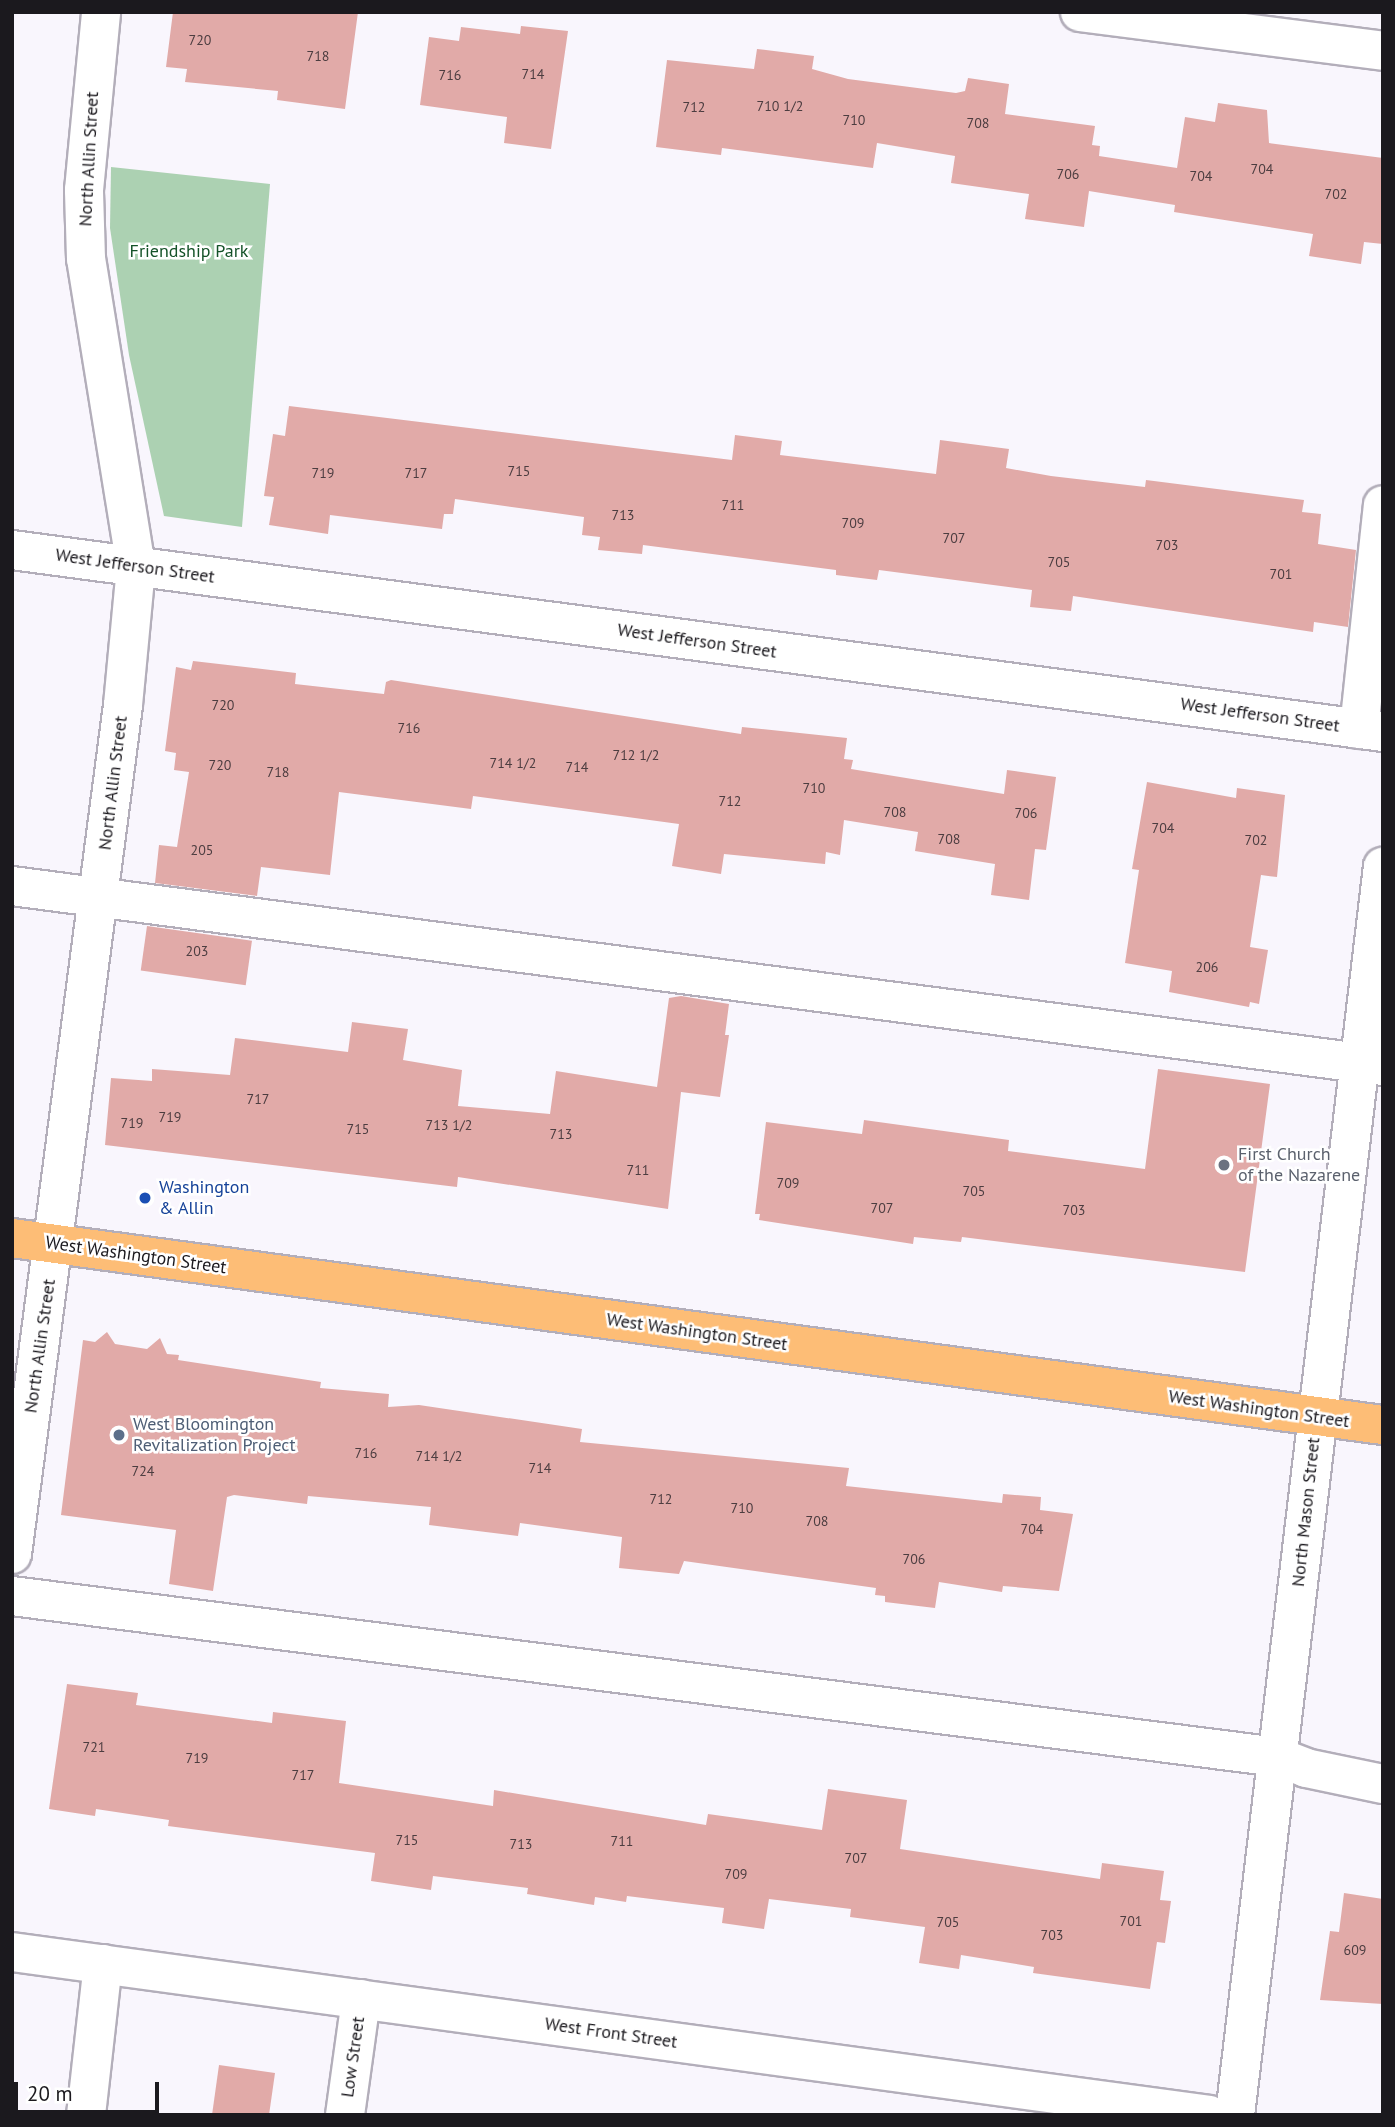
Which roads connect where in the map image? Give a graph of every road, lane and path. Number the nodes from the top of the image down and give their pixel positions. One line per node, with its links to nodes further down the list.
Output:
1 (101, 12): 7 (street, North Allin Street)
2 (1080, 12): 3 (street)
3 (1266, 24): 4 (street)
4 (1383, 51)
5 (1383, 505): 8 (street)
6 (12, 550): 7 (street, West Jefferson Street)
7 (136, 567): 8 (street, West Jefferson Street); 11 (street, North Allin Street)
8 (1371, 730)
9 (1383, 867): 12 (street, North Mason Street)
10 (12, 886): 11 (street)
11 (98, 897): 12 (street); 14 (street, North Allin Street)
12 (1371, 1065): 15 (street, North Mason Street)
13 (12, 1238): 14 (main road, West Washington Street)
14 (53, 1244): 15 (main road, West Washington Street); 17 (street, North Allin Street)
15 (1317, 1416): 16 (main road, West Washington Street); 19 (street, North Mason Street)
16 (1383, 1425)
17 (12, 1554)
18 (12, 1596): 19 (street)
19 (1279, 1757): 20 (street); 27 (street, North Mason Street)
20 (1383, 1784)
21 (12, 1952): 22 (street, West Front Street)
22 (103, 1964): 23 (street, West Front Street); 24 (street)
23 (361, 1998): 25 (street, Low Street); 26 (street, West Front Street)
24 (86, 2115)
25 (345, 2115)
26 (1209, 2115)
27 (1235, 2115)

